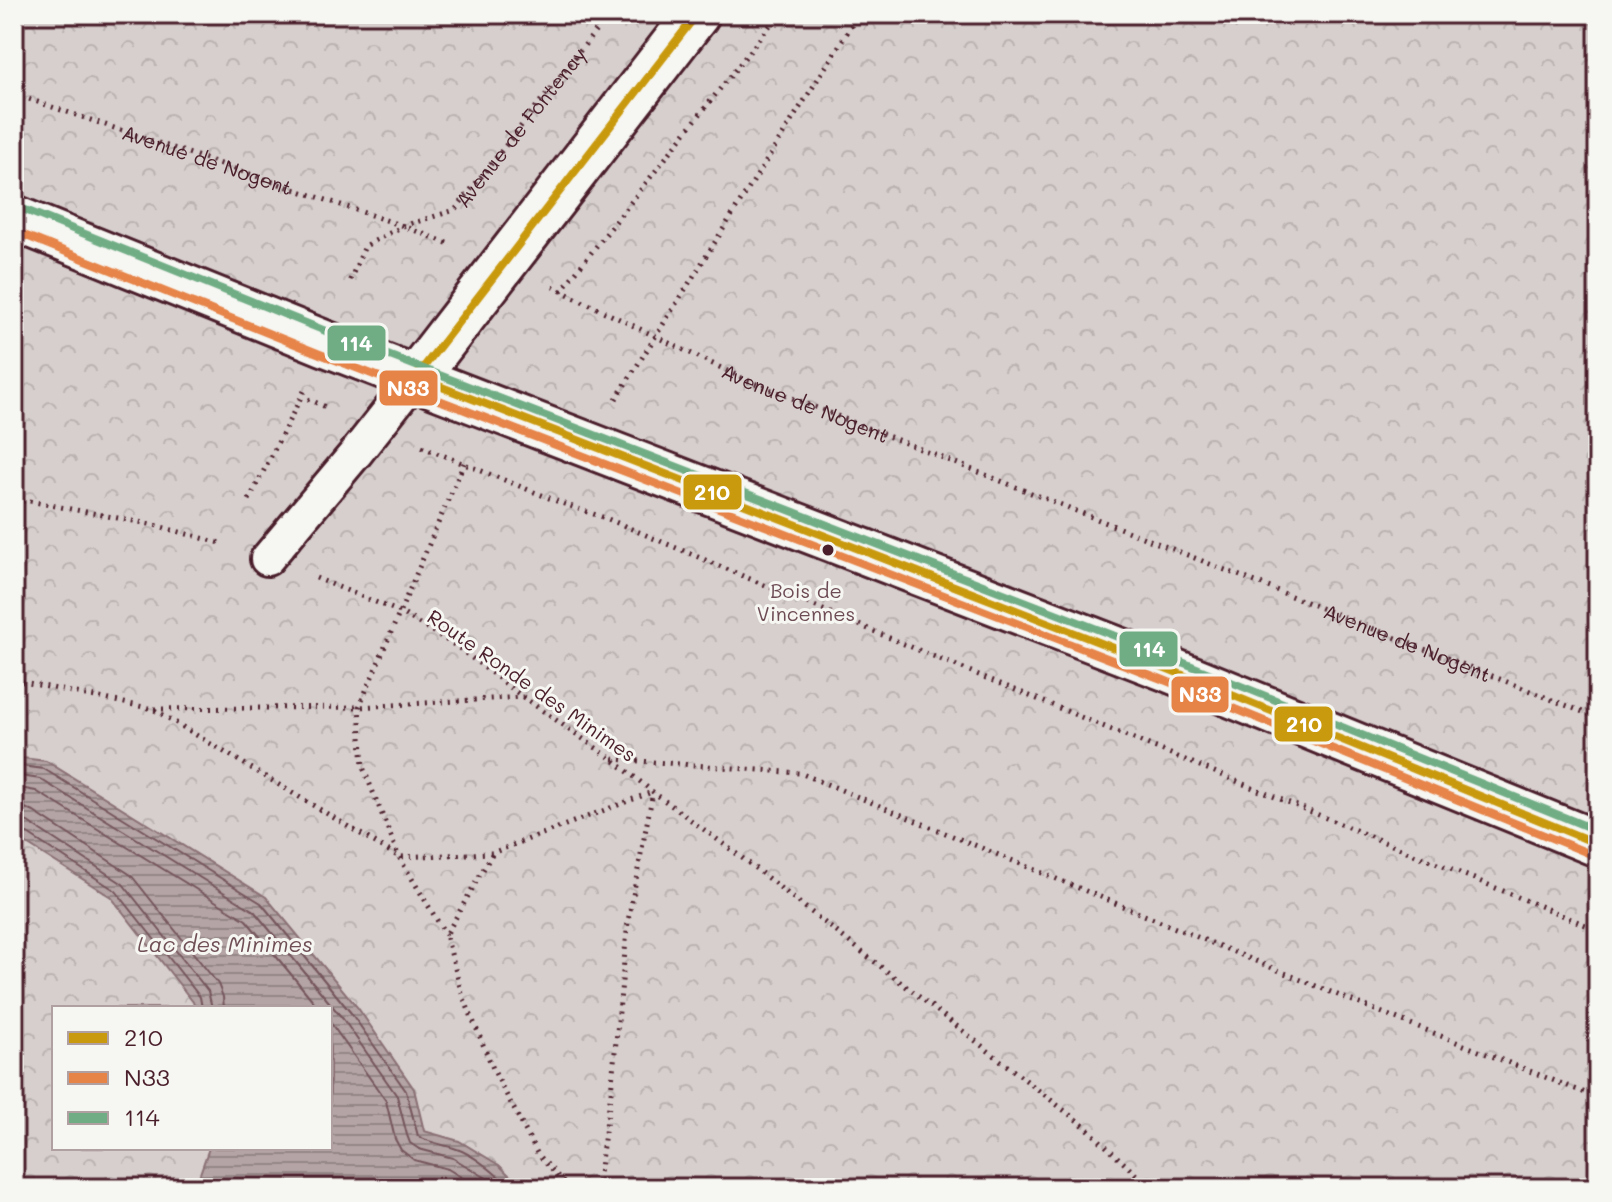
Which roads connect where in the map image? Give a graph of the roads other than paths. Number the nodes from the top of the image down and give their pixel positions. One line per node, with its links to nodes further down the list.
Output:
1 (697, 14): 3 (main road)
2 (14, 218): 3 (main road)
3 (416, 377): 4 (lane); 5 (main road)
4 (267, 559)
5 (1598, 844)

